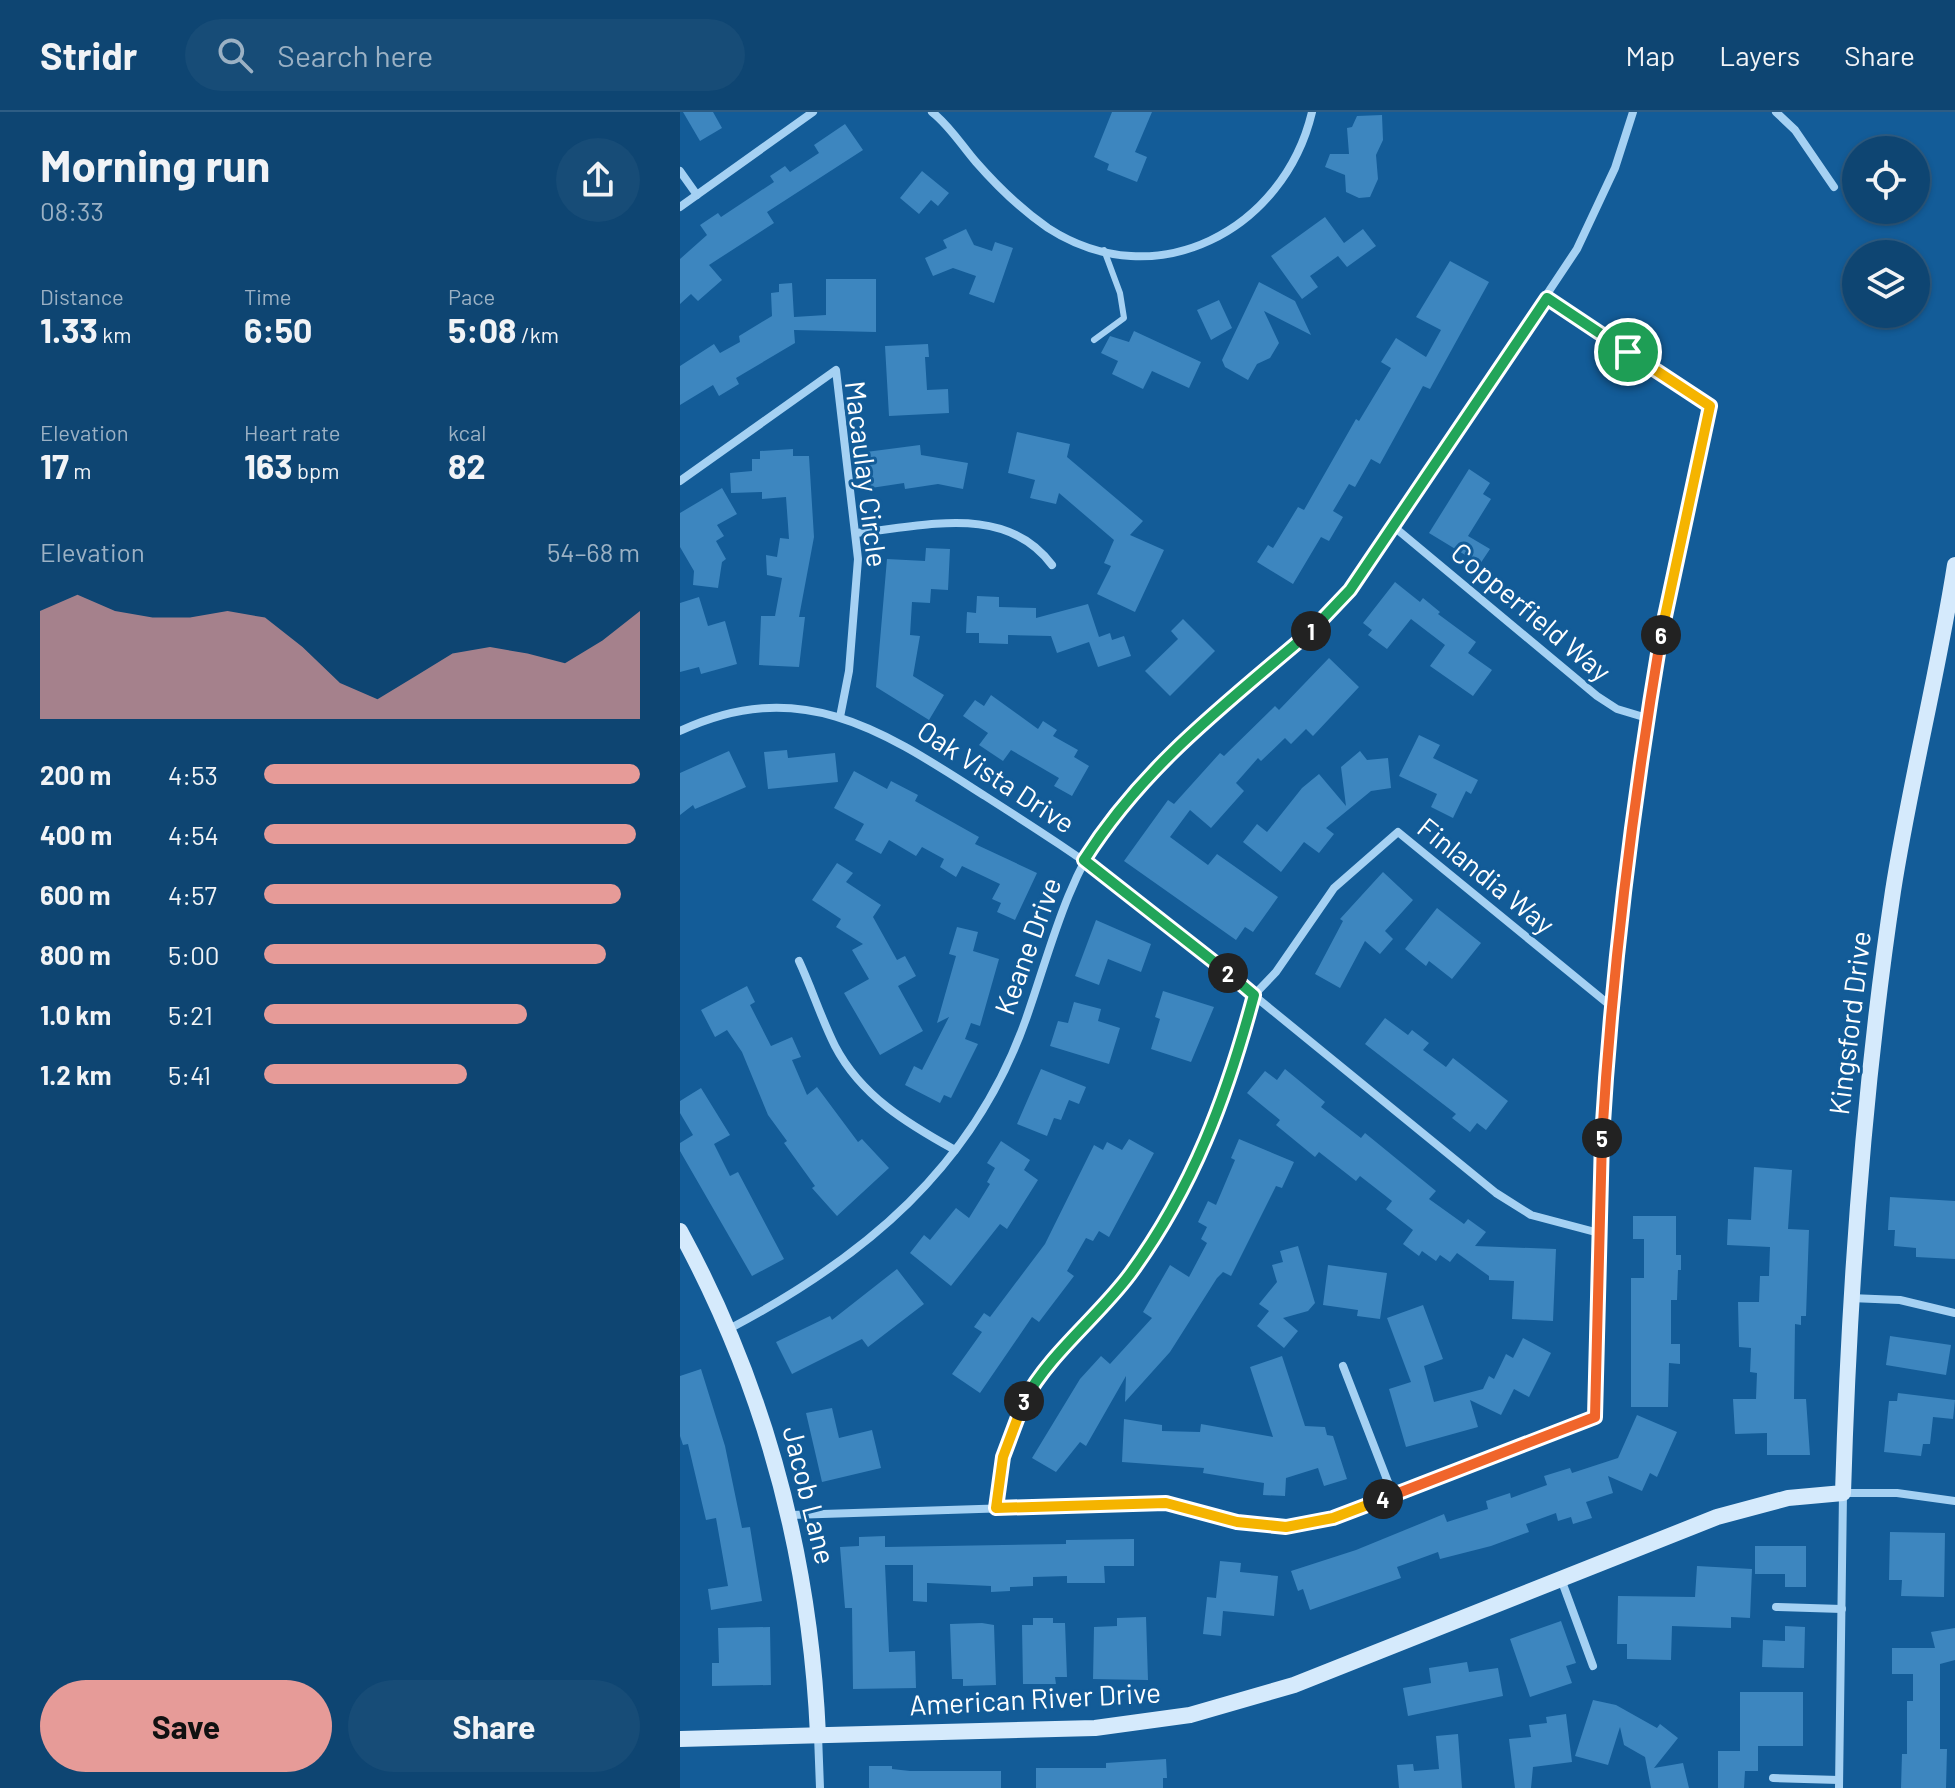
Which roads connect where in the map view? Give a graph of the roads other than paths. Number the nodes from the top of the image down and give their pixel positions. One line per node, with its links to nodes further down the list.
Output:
1 (813, 112): 8 (street)
2 (932, 112): 10 (street)
3 (1312, 112): 10 (street)
4 (1633, 112): 11 (street, Keane Drive)
5 (1776, 112): 7 (street)
6 (680, 171): 8 (street)
7 (1834, 187)
8 (697, 195): 9 (street)
9 (680, 207)
10 (1104, 250): 12 (lane)
11 (1547, 298): 14 (street, Keane Drive); 19 (street)
12 (1094, 340)
13 (680, 481): 15 (street, Macaulay Circle)
14 (1393, 526): 19 (street, Copperfield Way); 21 (street, Keane Drive)
15 (856, 533): 16 (street); 18 (street, Macaulay Circle)
16 (1052, 565)
17 (1955, 565): 28 (street, Kingsford Drive)
18 (840, 717): 20 (street, Oak Vista Drive); 21 (street, Oak Vista Drive)
19 (1647, 718): 24 (street)
20 (680, 731)
21 (1084, 860): 23 (street, Oak Vista Drive); 25 (street, Keane Drive)
22 (799, 961): 25 (street)
23 (1254, 995): 24 (street, Finlandia Way); 27 (street, Oak Vista Drive); 35 (street, Finlandia Way)
24 (1612, 1007): 27 (street)
25 (955, 1150): 30 (street, Keane Drive)
26 (680, 1231): 30 (street, Jacob Lane)
27 (1599, 1233): 33 (street)
28 (1849, 1298): 29 (street); 32 (street, Kingsford Drive)
29 (1955, 1313)
30 (729, 1329): 36 (street, Jacob Lane)
31 (1343, 1366): 33 (street)
32 (1843, 1493): 34 (street, American River Drive); 37 (street, American River Drive); 39 (street)
33 (1393, 1495): 35 (street)
34 (1955, 1501)
35 (996, 1508): 36 (street)
36 (791, 1515): 41 (street, Jacob Lane)
37 (1561, 1579): 40 (street); 41 (street, American River Drive)
38 (1776, 1607): 39 (street)
39 (1842, 1609): 44 (street)
40 (1593, 1666)
41 (818, 1735): 42 (street, American River Drive); 45 (street, Jacob Lane)
42 (680, 1739)
43 (1773, 1778): 44 (street)
44 (1839, 1784)
45 (820, 1788)

